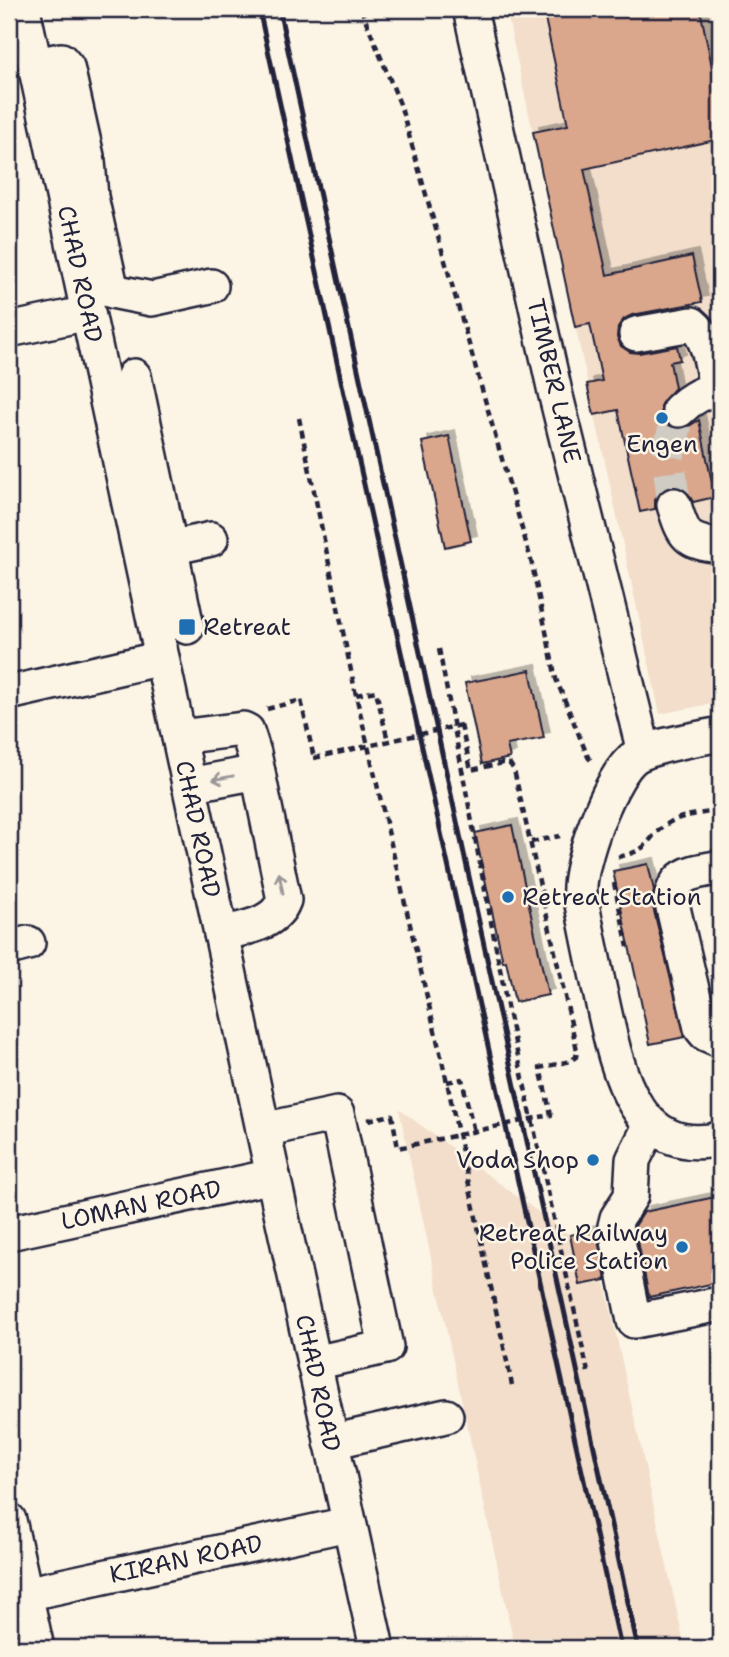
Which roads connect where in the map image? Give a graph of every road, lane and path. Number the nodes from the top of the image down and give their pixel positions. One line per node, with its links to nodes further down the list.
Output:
1 (23, 9): 4 (street, CHAD ROAD)
2 (361, 9): 29 (path)
3 (470, 9): 26 (street, TIMBER LANE)
4 (35, 65): 5 (street); 6 (street, CHAD ROAD)
5 (211, 286)
6 (88, 313): 7 (street); 16 (street, CHAD ROAD)
7 (9, 330)
8 (636, 334): 10 (street)
9 (134, 376): 16 (street)
10 (718, 389): 11 (street)
11 (679, 410)
12 (299, 418): 21 (path)
13 (674, 505): 15 (street)
14 (211, 539): 16 (street)
15 (720, 546)
16 (155, 552): 17 (street); 19 (street, CHAD ROAD)
17 (187, 627)
18 (439, 649): 47 (path)
19 (162, 658): 20 (street); 24 (street, CHAD ROAD)
20 (9, 693)
21 (356, 695): 25 (path); 37 (path)
22 (301, 700): 25 (path, bridge)
23 (720, 734): 26 (street)
24 (178, 737): 27 (street); 28 (street, CHAD ROAD)
25 (388, 741): 32 (path, bridge)
26 (644, 752): 29 (street)
27 (258, 772): 28 (street, one-way to 28); 34 (street, one-way to 27)
28 (189, 785): 34 (street, CHAD ROAD)
29 (612, 787): 39 (street)
30 (720, 810): 35 (path)
31 (561, 836): 32 (path)
32 (530, 842): 41 (path, bridge)
33 (720, 867): 36 (street)
34 (221, 934): 40 (street, CHAD ROAD)
35 (628, 947)
36 (720, 1040)
37 (447, 1082): 41 (path); 48 (path)
38 (392, 1115): 41 (path, bridge)
39 (651, 1124): 42 (street); 45 (street)
40 (263, 1130): 43 (street, CHAD ROAD); 46 (street)
41 (474, 1132)
42 (720, 1139)
43 (273, 1176): 44 (street, LOMAN ROAD); 46 (street, CHAD ROAD)
44 (9, 1233)
45 (720, 1304)
46 (314, 1363): 50 (street, CHAD ROAD)
47 (588, 1371)
48 (512, 1385)
49 (446, 1416): 50 (street)
50 (331, 1442): 52 (street, CHAD ROAD)
51 (9, 1520): 53 (street)
52 (348, 1524): 53 (street, KIRAN ROAD); 55 (street, CHAD ROAD)
53 (25, 1594): 54 (street)
54 (37, 1648)
55 (377, 1648)

